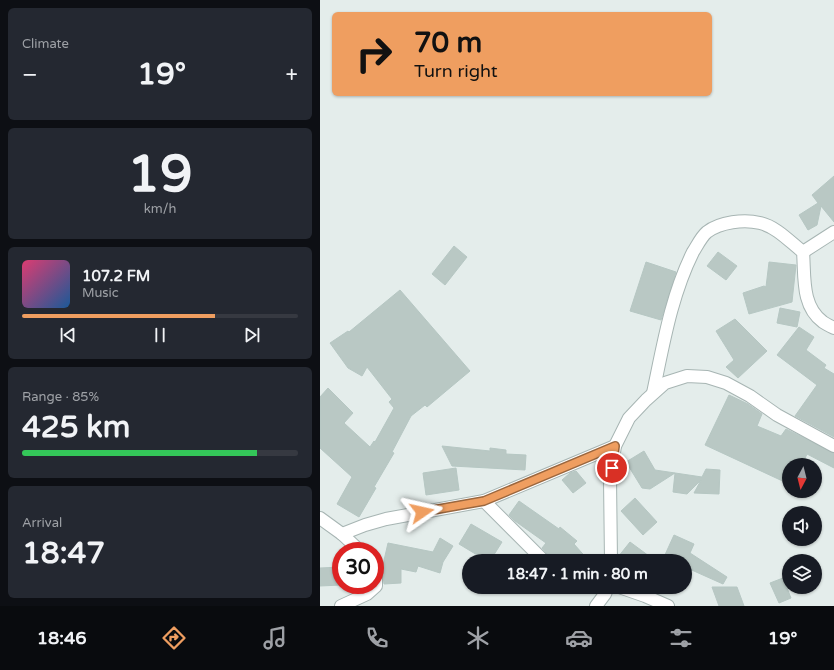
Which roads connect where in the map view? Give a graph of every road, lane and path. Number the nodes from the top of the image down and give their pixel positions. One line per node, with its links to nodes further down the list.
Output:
1 (834, 232): 2 (street)
2 (803, 252): 3 (street); 4 (street)
3 (834, 328)
4 (653, 393): 5 (street); 6 (street)
5 (615, 446): 7 (street); 12 (street)
6 (834, 446)
7 (484, 501): 9 (street); 11 (street)
8 (320, 518): 9 (street)
9 (342, 534): 10 (street)
10 (350, 542)
11 (537, 554)
12 (611, 554)
13 (367, 594): 16 (street)
14 (605, 594): 17 (street)
15 (639, 594): 18 (street)
16 (341, 606)
17 (596, 606)
18 (668, 606)

